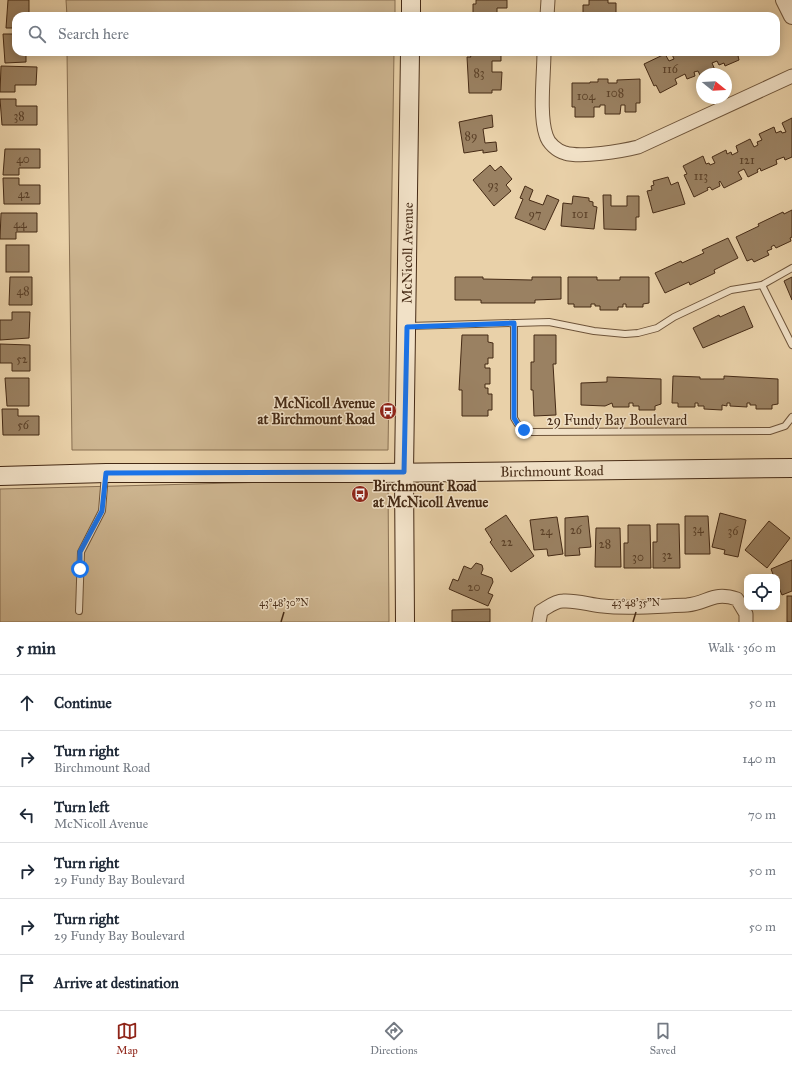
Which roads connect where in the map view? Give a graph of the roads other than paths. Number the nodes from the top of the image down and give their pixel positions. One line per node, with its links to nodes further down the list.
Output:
1 (411, 0): 4 (main road)
2 (548, 0): 5 (street)
3 (784, 0): 6 (street)
4 (411, 12)
5 (547, 12)
6 (792, 16)
7 (410, 56): 13 (main road, McNicoll Avenue)
8 (544, 56): 9 (street)
9 (792, 76)
10 (792, 268): 11 (lane)
11 (762, 285): 12 (lane); 14 (lane)
12 (514, 323): 13 (lane); 15 (lane, 29 Fundy Bay Boulevard)
13 (407, 327): 17 (main road, McNicoll Avenue)
14 (792, 345)
15 (792, 417)
16 (792, 468): 17 (main road, Birchmount Road)
17 (404, 472): 18 (main road, Birchmount Road); 21 (main road, McNicoll Avenue)
18 (106, 473): 19 (main road, Birchmount Road); 20 (lane)
19 (0, 476)
20 (78, 611)
21 (405, 622)
22 (538, 622): 23 (street)
23 (746, 622)

